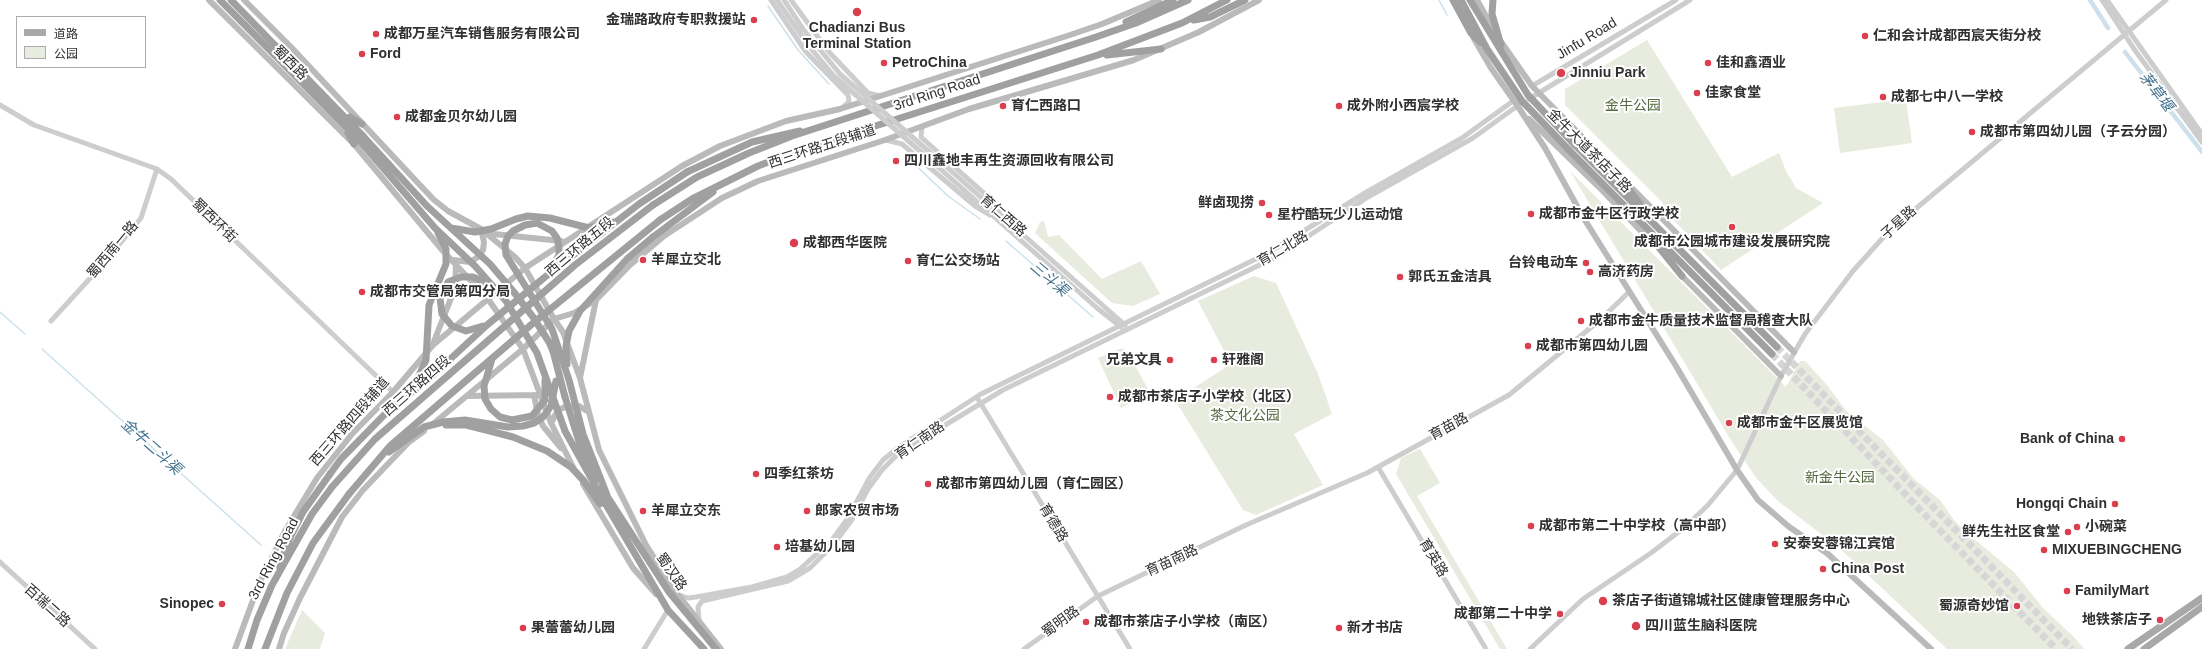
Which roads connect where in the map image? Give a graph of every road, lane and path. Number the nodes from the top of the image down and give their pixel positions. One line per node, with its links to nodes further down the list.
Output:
1 (208, 0): 43 (main road, 蜀西路)
2 (220, 0): 43 (highway, 蜀西路)
3 (231, 0): 38 (highway, 蜀西路)
4 (244, 0): 39 (main road, 蜀西路)
5 (771, 0): 37 (street)
6 (777, 0): 46 (street, bridge)
7 (784, 0): 46 (street, bridge)
8 (791, 0): 34 (street)
9 (1159, 0): 34 (main road)
10 (1188, 0): 27 (highway, 3rd Ring Road)
11 (1227, 0): 25 (highway, 3rd Ring Road)
12 (1244, 0): 25 (highway)
13 (1259, 0): 28 (main road, 西三环路五段辅道)
14 (1453, 0): 29 (highway, bridge); 35 (main road)
15 (1460, 0): 29 (highway, 金牛大道茶店子路, bridge)
16 (1470, 0): 31 (highway, 金牛大道茶店子路, bridge)
17 (1477, 0): 32 (main road)
18 (1493, 0): 31 (highway, bridge)
19 (1676, 0): 32 (street, Jinfu Road)
20 (1690, 0): 33 (street, Jinfu Road)
21 (2102, 0): 26 (street)
22 (2106, 0): 26 (street)
23 (2166, 0): 26 (street, 子星路)
24 (1172, 1): 27 (highway)
25 (1182, 23): 30 (highway, 3rd Ring Road)
26 (2126, 33): 42 (street); 45 (street); 81 (street, 子星路)
27 (1096, 37): 41 (highway, 3rd Ring Road)
28 (1161, 49): 30 (highway); 40 (main road, 西三环路五段辅道)
29 (1487, 49): 50 (highway, 金牛大道茶店子路, bridge)
30 (1098, 56): 49 (highway, 3rd Ring Road)
31 (1505, 58): 56 (highway, 金牛大道茶店子路, bridge)
32 (1532, 86): 33 (main road); 35 (main road, Jinfu Road)
33 (1540, 94): 35 (street, Jinfu Road); 47 (main road)
34 (881, 96): 37 (main road)
35 (1515, 103): 63 (main road); 66 (main road); 72 (street); 76 (street, 育仁北路)
36 (0, 105): 48 (street, 蜀西环街)
37 (840, 109): 60 (main road)
38 (343, 112): 39 (highway); 43 (highway, 蜀西路)
39 (362, 124): 59 (main road, 蜀西路)
40 (922, 127): 44 (main road, 西三环路五段辅道); 52 (street)
41 (814, 130): 51 (highway, 3rd Ring Road); 54 (highway, bridge)
42 (2202, 134)
43 (359, 140): 57 (highway, bridge); 58 (highway, bridge); 61 (main road)
44 (885, 140): 53 (street); 68 (main road, 西三环路五段辅道)
45 (2202, 142)
46 (939, 164): 52 (street, 育仁西路); 53 (street, 育仁西路)
47 (1613, 168): 56 (highway); 81 (main road)
48 (157, 169): 71 (street, 蜀西南一路); 88 (street, 蜀西环街)
49 (727, 181): 55 (highway, 3rd Ring Road); 87 (highway, bridge)
50 (1624, 204): 63 (highway); 83 (highway, 金牛大道茶店子路)
51 (653, 205): 69 (highway, 西三环路五段, bridge)
52 (1000, 214): 72 (street, 育仁西路)
53 (996, 218): 75 (street, 育仁西路)
54 (621, 219): 57 (highway, bridge); 64 (highway, bridge)
55 (660, 220): 73 (highway, 西三环路五段, bridge)
56 (1654, 223): 78 (highway)
57 (450, 227): 80 (highway, bridge)
58 (435, 228): 65 (highway, bridge); 90 (highway, bridge)
59 (481, 229): 60 (main road); 61 (main road); 62 (main road)
60 (564, 241): 62 (main road)
61 (454, 262): 67 (main road); 77 (main road)
62 (524, 268): 67 (main road, 西三环路四段辅道); 70 (main road)
63 (1682, 276): 85 (main road)
64 (545, 277): 74 (highway, bridge); 87 (highway, bridge)
65 (496, 288): 74 (highway, bridge); 82 (highway, bridge)
66 (1629, 292): 98 (street, 育苗路); 100 (main road)
67 (488, 299): 77 (main road, 西三环路四段辅道); 79 (main road)
68 (596, 300): 70 (main road, 西三环路五段辅道); 86 (main road)
69 (525, 311): 101 (highway, 西三环路四段, bridge)
70 (554, 319): 79 (main road, 西三环路五段辅道); 86 (main road)
71 (50, 321)
72 (1125, 323): 75 (street); 76 (street)
73 (532, 324): 84 (highway, 西三环路四段, bridge)
74 (487, 325): 90 (highway, bridge)
75 (1120, 326): 76 (street, 育仁西路); 92 (street)
76 (1125, 330): 93 (street, 育仁南路)
77 (433, 345): 88 (main road, 西三环路四段辅道)
78 (1777, 347)
79 (523, 350): 89 (main road); 91 (main road)
80 (553, 351): 96 (highway, bridge); 103 (highway, bridge)
81 (1794, 352): 85 (street, 子星路)
82 (537, 353): 84 (highway, bridge); 104 (highway, bridge)
83 (1772, 354)
84 (492, 358): 99 (highway, 西三环路四段, bridge)
85 (1781, 376): 100 (street, 子星路)
86 (580, 378): 94 (main road)
87 (569, 380): 103 (highway, bridge)
88 (393, 392): 116 (main road, 西三环路四段辅道)
89 (537, 395): 91 (main road); 95 (main road); 97 (main road)
90 (406, 396): 107 (highway, bridge)
91 (467, 396): 119 (main road)
92 (977, 397): 93 (street, 育德路); 108 (street)
93 (980, 402): 109 (street, 育德路); 114 (street, 育仁南路)
94 (587, 411): 95 (main road); 108 (main road)
95 (551, 423): 97 (main road)
96 (424, 427): 99 (highway, bridge); 104 (highway, bridge)
97 (565, 453): 111 (main road)
98 (1378, 467): 105 (street, 育苗路); 126 (street, 育英路)
99 (368, 470): 102 (highway, 西三环路四段, bridge)
100 (1737, 470): 127 (street, 子星路); 128 (main road)
101 (332, 487): 107 (highway, 3rd Ring Road)
102 (349, 494): 118 (highway, 3rd Ring Road)
103 (606, 495): 104 (highway, bridge)
104 (606, 504): 111 (highway, 蜀汉路); 122 (highway, 蜀汉路)
105 (1246, 525): 109 (street, 育苗南路)
106 (0, 562): 115 (street, 百瑞二路)
107 (272, 585): 117 (highway, 3rd Ring Road)
108 (678, 594): 114 (main road)
109 (1098, 596): 124 (street, 蜀明路); 125 (street, 育德路)
110 (2202, 598): 129 (main road)
111 (664, 603): 113 (highway, 蜀汉路)
112 (2202, 607): 130 (main road)
113 (668, 610): 120 (street); 121 (highway, 蜀汉路)
114 (699, 620): 123 (main road)
115 (95, 649)
116 (235, 649)
117 (248, 649)
118 (265, 649)
119 (279, 649)
120 (644, 649)
121 (704, 649)
122 (716, 649)
123 (721, 649)
124 (1024, 649)
125 (1130, 649)
126 (1486, 649)
127 (1530, 649)
128 (1931, 649)
129 (2128, 649)
130 (2144, 649)

